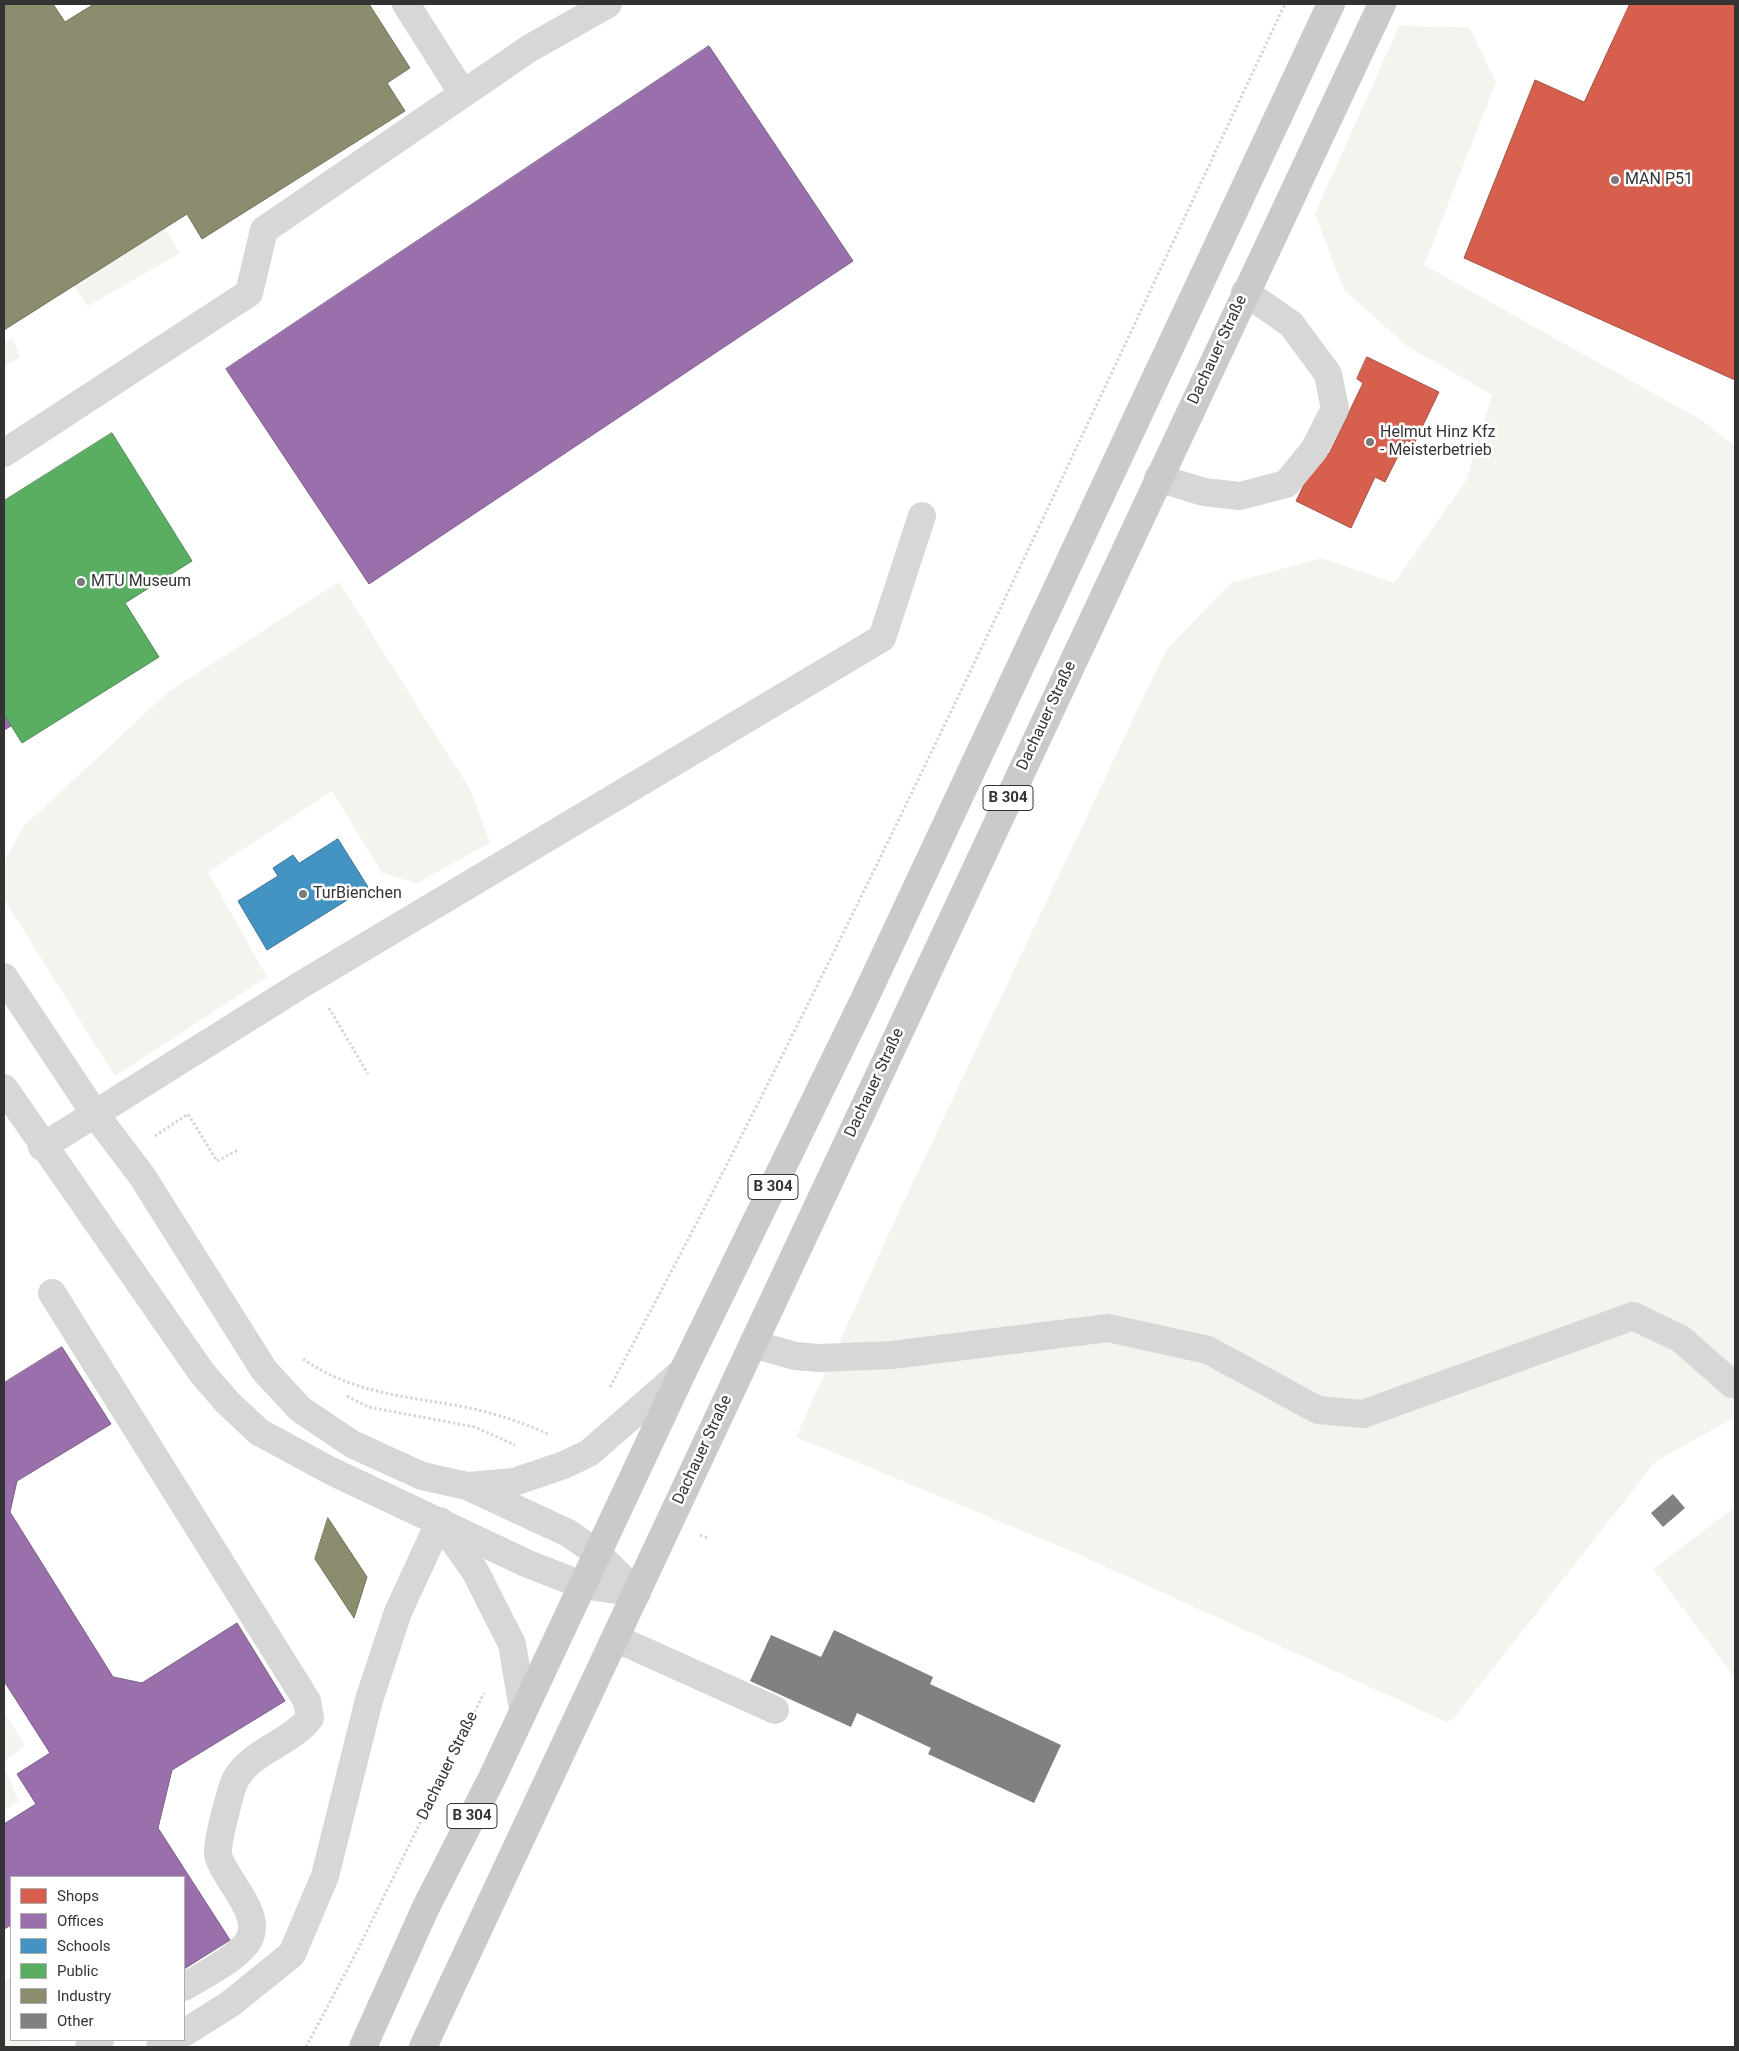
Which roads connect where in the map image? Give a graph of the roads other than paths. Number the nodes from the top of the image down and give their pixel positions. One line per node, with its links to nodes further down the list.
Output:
1 (406, 4): 5 (street)
2 (608, 4): 5 (street)
3 (1331, 4): 18 (main road, B 304)
4 (1382, 4): 6 (main road, Dachauer Straße / B 304)
5 (463, 94): 7 (street)
6 (1245, 292): 8 (main road, Dachauer Straße / B 304); 8 (street)
7 (4, 453)
8 (1158, 478): 17 (main road, Dachauer Straße / B 304)
9 (922, 516): 14 (street)
10 (4, 977): 12 (street)
11 (4, 1006): 12 (street)
12 (29, 1016): 14 (street)
13 (4, 1088): 15 (street)
14 (95, 1114): 15 (street); 20 (street)
15 (42, 1147): 21 (street)
16 (52, 1293): 28 (street)
17 (752, 1344): 19 (street); 24 (main road, Dachauer Straße / B 304)
18 (683, 1371): 20 (street); 22 (main road, B 304)
19 (1732, 1384)
20 (467, 1486): 22 (street)
21 (440, 1521): 23 (street); 26 (street); 29 (street)
22 (597, 1553): 23 (main road, B 304); 24 (street)
23 (582, 1585): 24 (street); 26 (main road, B 304)
24 (637, 1593): 25 (main road, Dachauer Straße / B 304)
25 (615, 1638): 27 (street); 31 (main road, Dachauer Straße / B 304)
26 (523, 1709): 30 (main road, B 304)
27 (775, 1710)
28 (185, 1986)
29 (185, 2032)
30 (364, 2047)
31 (423, 2047)

